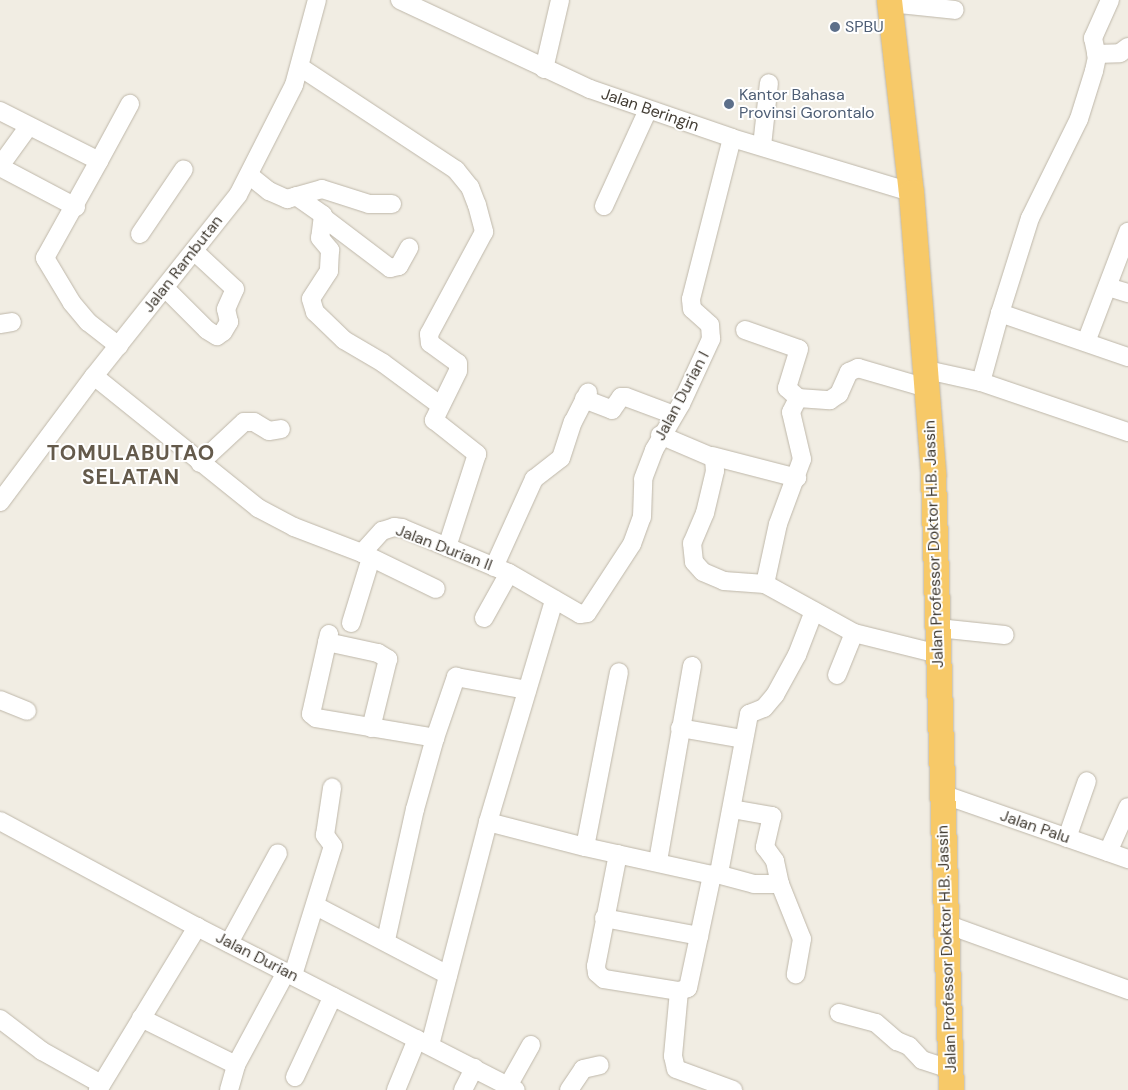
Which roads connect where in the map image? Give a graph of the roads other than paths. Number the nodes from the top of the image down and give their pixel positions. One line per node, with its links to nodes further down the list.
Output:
1 (317, 0): 9 (street, Jalan Rambutan)
2 (400, 0): 10 (street, Jalan Beringin)
3 (560, 0): 10 (street)
4 (1110, 0): 8 (street)
5 (889, 2): 6 (street); 22 (highway, Jalan Professor Doktor H.B. Jassin)
6 (954, 10)
7 (1128, 47): 8 (street)
8 (1096, 54): 35 (street)
9 (300, 67): 21 (street, Jalan Rambutan); 44 (street)
10 (544, 69): 13 (street, Jalan Beringin)
11 (769, 83): 17 (street)
12 (130, 104): 18 (street)
13 (648, 110): 16 (street, Jalan Beringin); 25 (street)
14 (0, 111): 15 (street)
15 (29, 126): 18 (street); 19 (street)
16 (732, 138): 17 (street, Jalan Beringin); 45 (street, Jalan Durian I)
17 (762, 146): 22 (street, Jalan Beringin)
18 (99, 161): 26 (street)
19 (0, 167): 26 (street)
20 (184, 169): 29 (street)
21 (249, 175): 23 (street); 31 (street, Jalan Rambutan)
22 (911, 192): 41 (highway, Jalan Professor Doktor H.B. Jassin)
23 (296, 196): 24 (street); 27 (street)
24 (392, 204)
25 (604, 206)
26 (76, 207): 38 (street)
27 (324, 218): 30 (street); 44 (street)
28 (1128, 232): 32 (street)
29 (140, 234)
30 (409, 248)
31 (194, 251): 33 (street, Jalan Rambutan); 33 (street)
32 (1108, 287): 34 (street); 37 (street)
33 (165, 288): 38 (street, Jalan Rambutan)
34 (1128, 293)
35 (1000, 313): 37 (street); 42 (street)
36 (745, 330): 43 (street)
37 (1086, 342): 39 (street)
38 (119, 346): 40 (street, Jalan Rambutan)
39 (1128, 357)
40 (94, 376): 50 (street); 52 (street, Jalan Rambutan)
41 (927, 379): 42 (street); 43 (street); 62 (highway, Jalan Professor Doktor H.B. Jassin)
42 (981, 382): 47 (street)
43 (798, 398): 51 (street)
44 (440, 405): 53 (street)
45 (674, 415): 48 (street, Jalan Durian I); 55 (street)
46 (281, 429): 50 (street)
47 (1128, 432)
48 (660, 435): 49 (street); 58 (street, Jalan Durian I)
49 (712, 456): 51 (street); 56 (street)
50 (200, 462): 54 (street)
51 (797, 478): 56 (street)
52 (0, 502)
53 (447, 547): 54 (street, Jalan Durian II); 55 (street, Jalan Durian II)
54 (367, 556): 57 (street); 61 (street)
55 (502, 570): 58 (street, Jalan Durian II); 60 (street)
56 (765, 584): 59 (street)
57 (436, 589)
58 (554, 600): 69 (street)
59 (814, 611): 63 (street); 75 (street)
60 (484, 618)
61 (351, 623)
62 (938, 628): 64 (street); 65 (highway, Jalan Professor Doktor H.B. Jassin)
63 (854, 633): 65 (street); 68 (street)
64 (1005, 635)
65 (939, 654): 78 (highway, Jalan Professor Doktor H.B. Jassin)
66 (692, 666): 73 (street)
67 (619, 672): 84 (street)
68 (837, 675)
69 (527, 690): 74 (street); 82 (street)
70 (0, 700): 71 (street)
71 (27, 711)
72 (372, 728): 72 (street); 74 (street)
73 (680, 728): 75 (street); 89 (street)
74 (436, 738): 97 (street)
75 (743, 739): 80 (street)
76 (1087, 781): 83 (street)
77 (332, 788): 92 (street)
78 (942, 794): 83 (street, Jalan Palu); 94 (highway, Jalan Professor Doktor H.B. Jassin)
79 (1128, 807): 85 (street)
80 (732, 809): 90 (street); 91 (street)
81 (0, 821): 95 (street, Jalan Durian)
82 (488, 822): 84 (street); 101 (street)
83 (1068, 838): 85 (street, Jalan Palu)
84 (585, 847): 87 (street)
85 (1108, 852): 88 (street, Jalan Palu)
86 (278, 853): 98 (street)
87 (618, 854): 89 (street); 93 (street)
88 (1128, 859)
89 (658, 861): 90 (street)
90 (714, 874): 91 (street); 96 (street)
91 (780, 884): 100 (street)
92 (316, 906): 97 (street); 99 (street)
93 (604, 918): 96 (street); 103 (street)
94 (946, 924): 102 (street); 114 (highway, Jalan Professor Doktor H.B. Jassin)
95 (197, 927): 98 (street, Jalan Durian); 106 (street)
96 (699, 936): 103 (street)
97 (386, 940): 101 (street)
98 (229, 943): 99 (street, Jalan Durian)
99 (289, 974): 104 (street, Jalan Durian); 110 (street)
100 (796, 974)
101 (448, 975): 108 (street)
102 (1128, 990)
103 (679, 991): 121 (street)
104 (333, 996): 108 (street, Jalan Durian); 113 (street)
105 (840, 1013): 114 (street)
106 (140, 1018): 110 (street); 115 (street)
107 (0, 1019): 115 (street)
108 (423, 1042): 112 (street, Jalan Durian); 118 (street)
109 (531, 1045): 116 (street)
110 (236, 1065): 117 (street)
111 (600, 1065): 120 (street)
112 (474, 1068): 116 (street, Jalan Durian); 119 (street)
113 (295, 1077)
114 (951, 1079)
115 (99, 1087)
116 (512, 1088)
117 (229, 1090)
118 (396, 1090)
119 (463, 1090)
120 (570, 1090)
121 (733, 1090)

